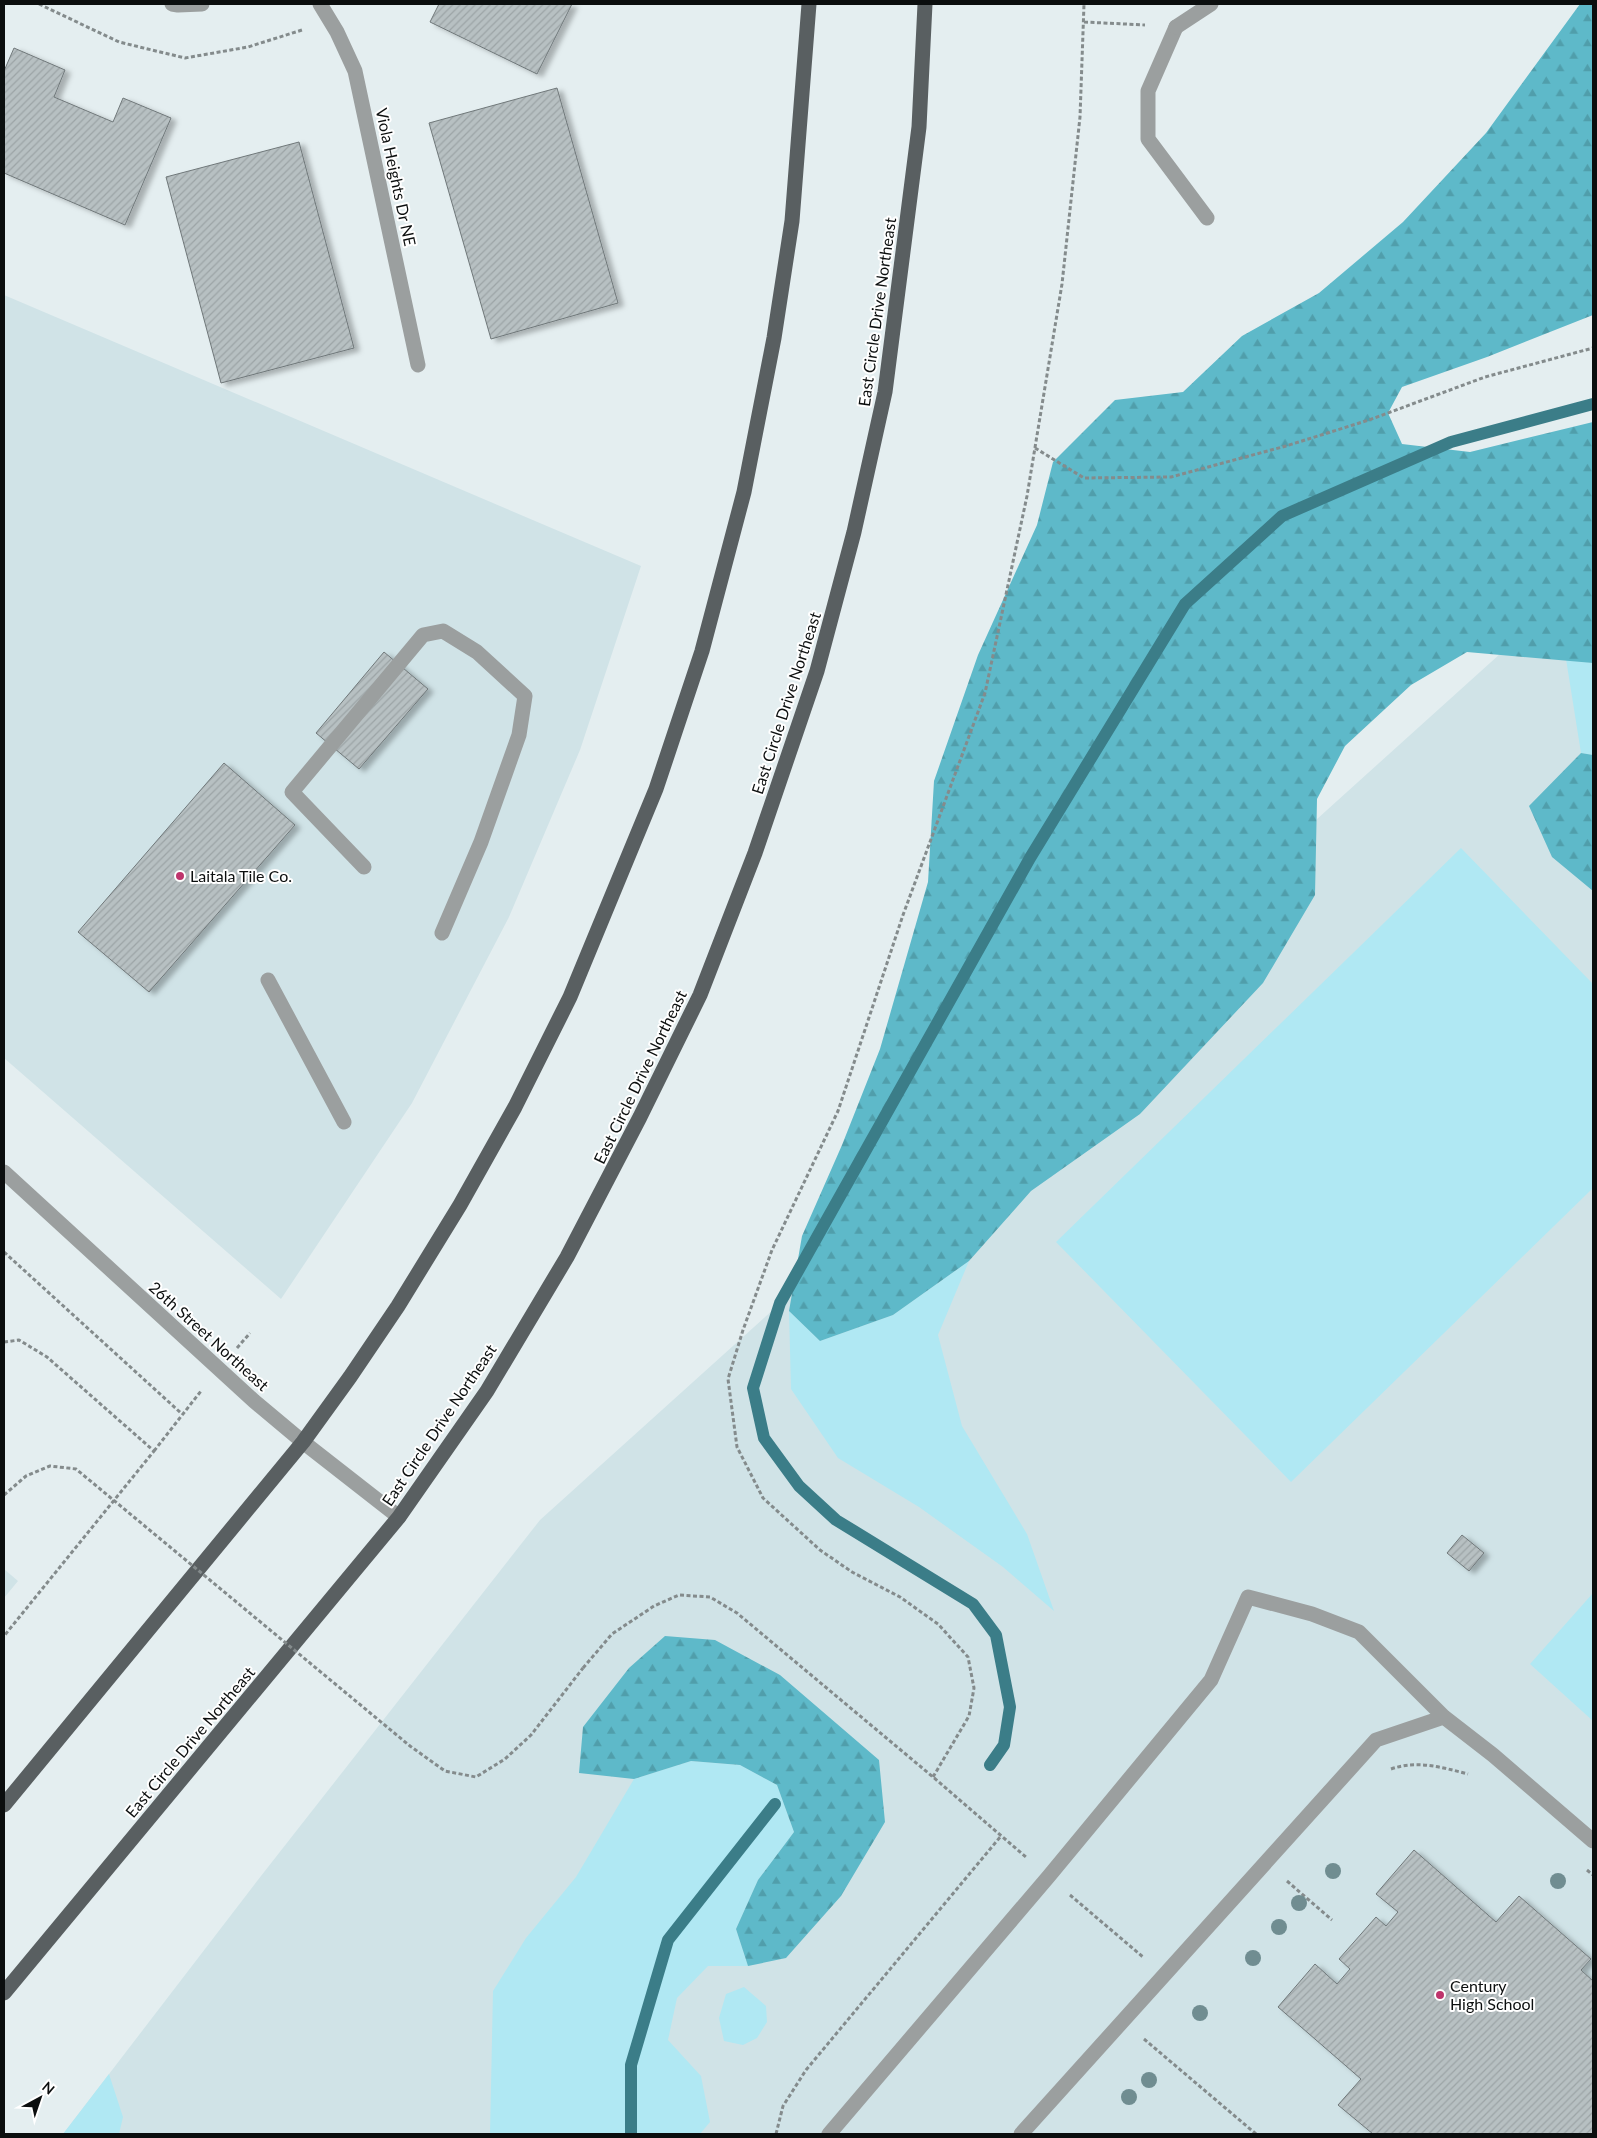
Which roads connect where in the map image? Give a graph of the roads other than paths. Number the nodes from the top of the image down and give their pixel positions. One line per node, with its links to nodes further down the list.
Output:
1 (172, 4): 2 (street)
2 (202, 4)
3 (320, 4): 8 (street, Viola Heights Dr NE)
4 (809, 4): 14 (main road)
5 (925, 4): 15 (main road, East Circle Drive Northeast)
6 (1211, 4): 7 (street)
7 (1207, 218)
8 (418, 365)
9 (364, 867): 10 (street)
10 (442, 933)
11 (268, 980): 12 (street)
12 (344, 1122)
13 (4, 1172): 14 (street, 26th Street Northeast)
14 (303, 1442): 15 (street, 26th Street Northeast); 17 (main road)
15 (398, 1518): 19 (main road, East Circle Drive Northeast)
16 (1444, 1717): 18 (street); 20 (street); 21 (street)
17 (4, 1805)
18 (1593, 1841)
19 (4, 1993)
20 (830, 2134)
21 (1021, 2134)

